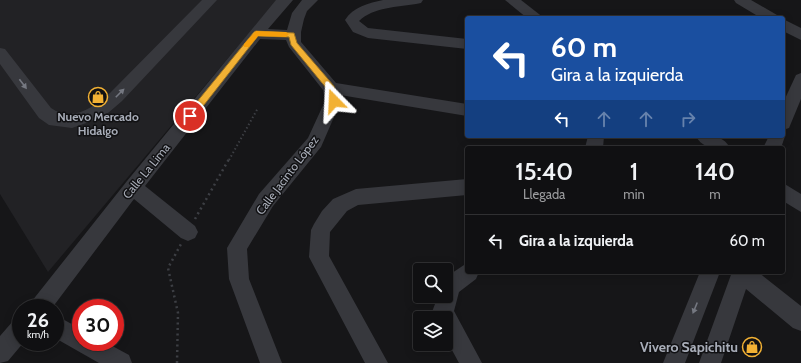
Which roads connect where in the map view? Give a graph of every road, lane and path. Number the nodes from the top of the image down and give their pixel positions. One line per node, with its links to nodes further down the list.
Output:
1 (210, 0): 14 (street, one-way to 1)
2 (286, 0): 10 (street, Calle La Lima)
3 (311, 0): 11 (street)
4 (416, 0): 13 (street)
5 (512, 0): 7 (street)
6 (741, 0): 8 (street)
7 (534, 16)
8 (769, 16)
9 (785, 25): 12 (street)
10 (256, 34): 11 (street); 21 (street, Calle La Lima)
11 (292, 34): 16 (street)
12 (801, 35)
13 (465, 44)
14 (0, 53)
15 (800, 82): 18 (street)
16 (331, 88): 17 (street); 36 (street, Calle Jacinto López)
17 (465, 110)
18 (785, 118)
19 (707, 138): 20 (street)
20 (718, 146)
21 (133, 187): 25 (street); 30 (street, Calle La Lima)
22 (465, 187): 37 (street)
23 (785, 192): 24 (street)
24 (801, 204)
25 (188, 232)
26 (466, 274): 38 (street)
27 (709, 274): 39 (street, one-way to 39)
28 (741, 274): 40 (street)
29 (744, 274): 31 (street)
30 (46, 299)
31 (801, 320)
32 (12, 339): 34 (street)
33 (100, 351): 35 (street)
34 (0, 353)
35 (121, 363)
36 (271, 363)
37 (377, 363)
38 (471, 363)
39 (674, 363)
40 (710, 363)

